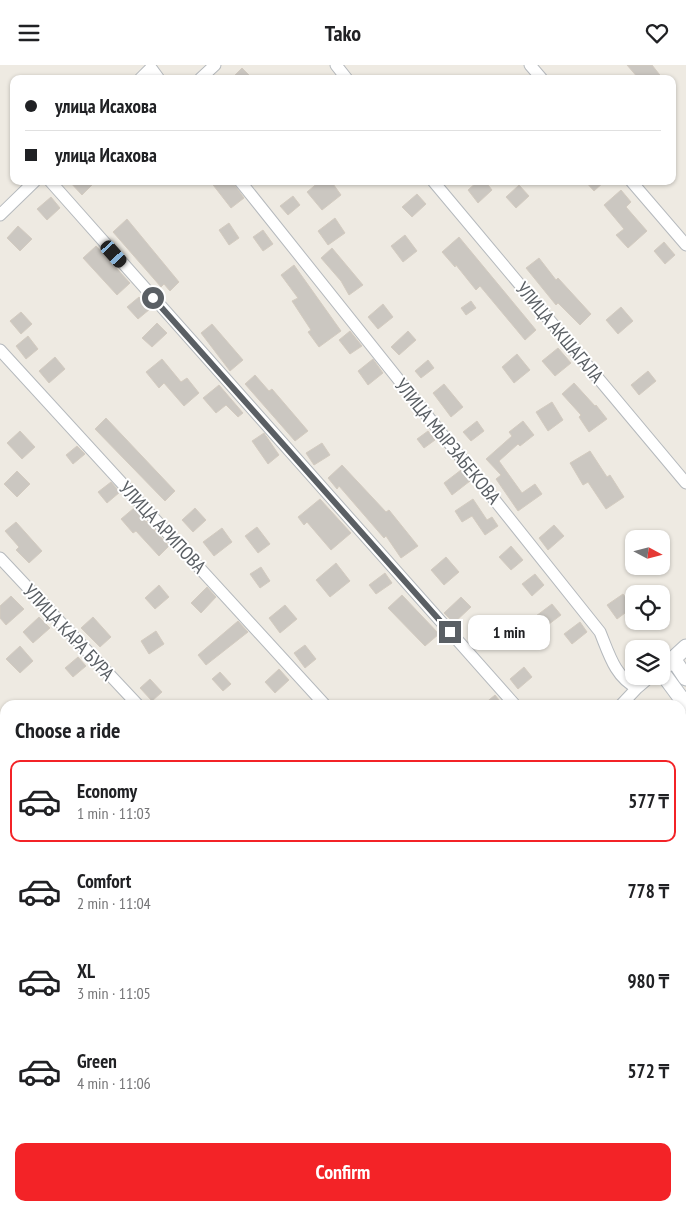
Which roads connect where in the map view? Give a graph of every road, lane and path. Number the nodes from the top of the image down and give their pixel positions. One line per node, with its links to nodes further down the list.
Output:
1 (216, 65): 4 (street)
2 (336, 65): 5 (street)
3 (530, 65): 6 (street)
4 (205, 75)
5 (344, 75)
6 (539, 75)
7 (31, 185): 12 (street)
8 (54, 185): 26 (street)
9 (243, 185): 23 (street, УЛИЦА МЫРЗАБЕКОВА)
10 (436, 185): 15 (street, УЛИЦА АКШАГАЛА)
11 (634, 185): 13 (street)
12 (0, 215)
13 (686, 245)
14 (0, 350): 25 (street, УЛИЦА АРИПОВА)
15 (686, 483)
16 (0, 558): 24 (street, УЛИЦА КАРА БУРА)
17 (686, 647): 18 (main road)
18 (674, 660): 19 (main road); 20 (main road)
19 (670, 663)
20 (686, 678)
21 (670, 683): 28 (main road)
22 (641, 685): 23 (street)
23 (638, 688): 27 (street)
24 (133, 700)
25 (320, 700)
26 (510, 700)
27 (626, 700)
28 (682, 700)

